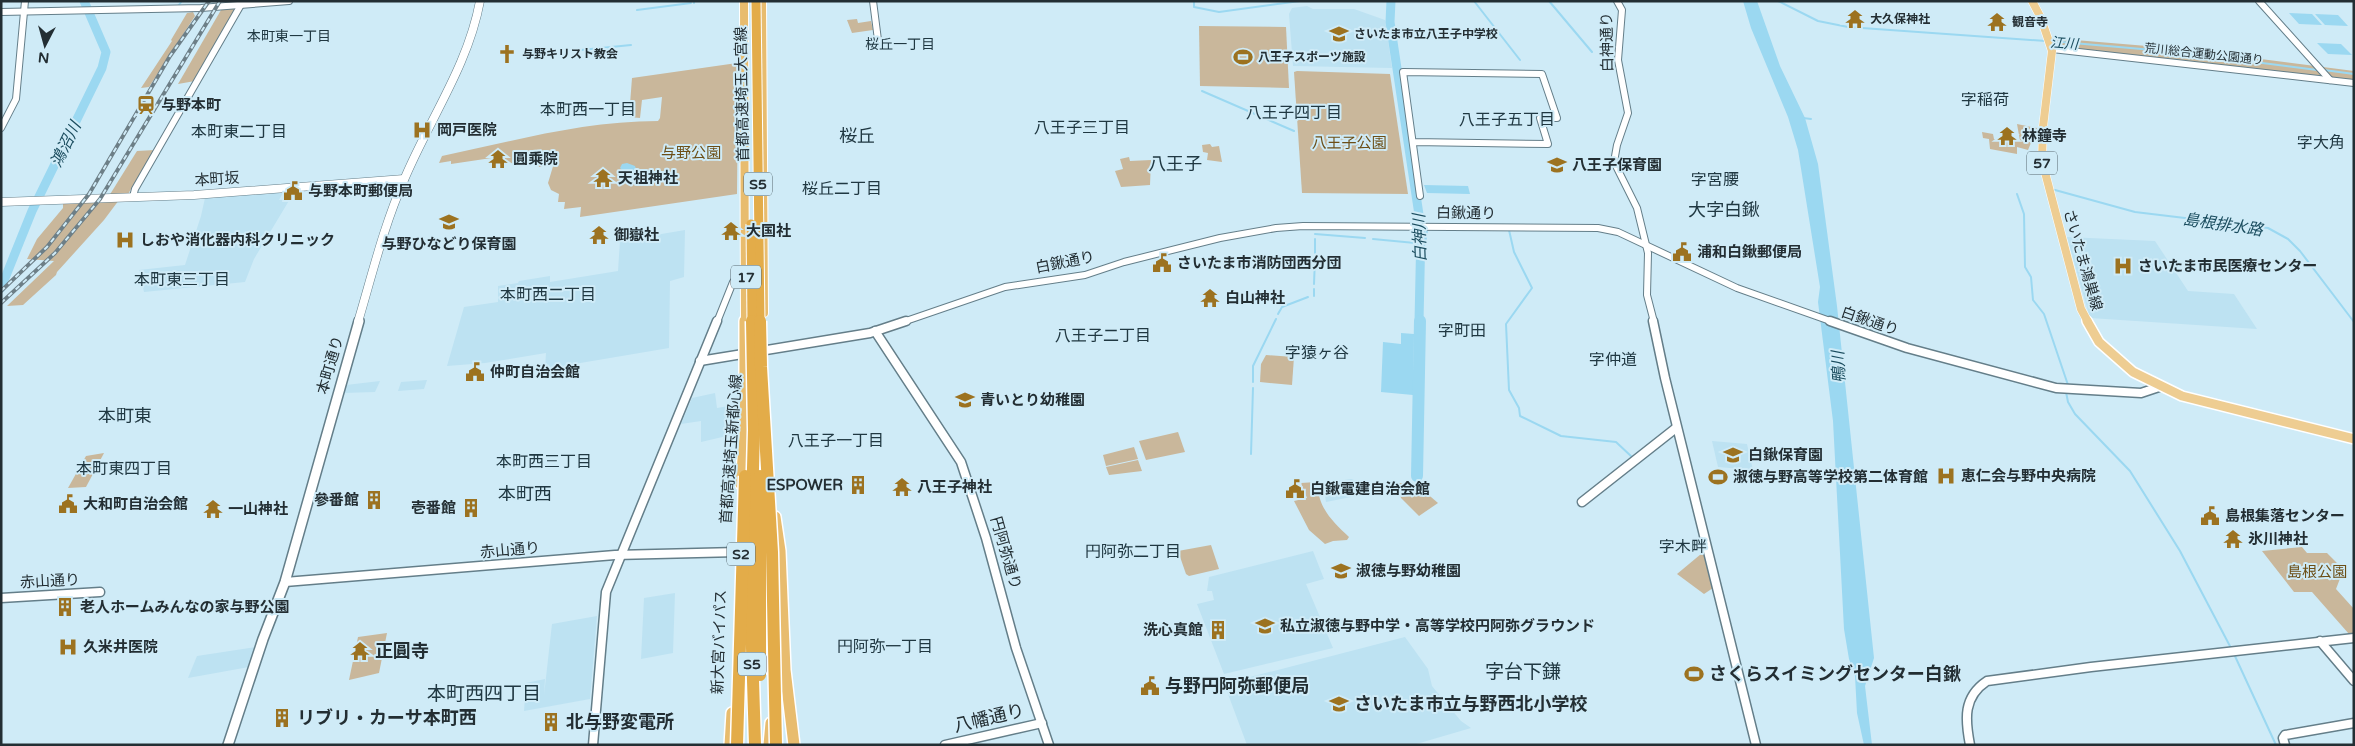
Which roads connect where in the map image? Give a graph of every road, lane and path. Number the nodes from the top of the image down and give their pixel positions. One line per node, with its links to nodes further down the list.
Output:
1 (25, 1): 14 (street)
2 (289, 1): 12 (street)
3 (480, 1): 21 (main road, 本町通り)
4 (744, 1): 30 (highway, 新大宮バイパス / 17)
5 (750, 1): 30 (highway, 首都高速埼玉大宮線 / S5, bridge)
6 (756, 1): 30 (highway, 首都高速埼玉大宮線 / S5, bridge)
7 (762, 1): 28 (highway, 17)
8 (873, 1): 15 (street)
9 (1617, 1): 25 (street, 白神通り)
10 (2032, 1): 16 (main road, さいたま鴻巣線 / 57)
11 (2259, 1): 17 (street)
12 (242, 4): 14 (street); 23 (street)
13 (1, 12): 14 (street)
14 (24, 12): 19 (street)
15 (878, 40)
16 (2050, 44): 17 (street, 荒川総合運動公園通り); 31 (main road, さいたま鴻巣線 / 57)
17 (2330, 80): 18 (street, 荒川総合運動公園通り)
18 (2354, 83)
19 (1, 128)
20 (1413, 142): 20 (street); 22 (street)
21 (404, 179): 23 (main road, 本町坂); 39 (main road, 本町通り)
22 (1420, 196)
23 (133, 197): 24 (main road, 本町坂)
24 (1, 202)
25 (1645, 244): 27 (street, 白鍬通り); 31 (street, 白鍬通り); 32 (street, 白神通り)
26 (733, 282): 29 (street)
27 (875, 332): 28 (street, 白鍬通り); 47 (street, 円阿弥通り)
28 (764, 351): 30 (street, 白鍬通り); 34 (highway, 17)
29 (700, 361): 30 (street, 白鍬通り); 38 (street)
30 (753, 362): 36 (highway, 新大宮バイパス / 17); 52 (highway, 首都高速埼玉新都心線 / S2, bridge); 53 (highway, S5, bridge); 54 (highway, bridge); 56 (highway, 首都高速埼玉新都心線 / S2, bridge)
31 (2159, 387): 33 (main road, さいたま鴻巣線 / 57)
32 (1676, 428): 35 (street); 60 (street, 白神通り)
33 (2354, 439)
34 (770, 484): 36 (highway); 45 (highway, 17)
35 (1582, 502)
36 (742, 552): 38 (street, 赤山通り); 42 (highway, 新大宮バイパス / 17)
37 (766, 552): 42 (highway)
38 (621, 555): 39 (street, 赤山通り); 50 (street)
39 (285, 582): 49 (main road, 本町通り)
40 (100, 592): 41 (street, 赤山通り)
41 (1, 598)
42 (736, 635): 51 (highway, 新大宮バイパス / 17)
43 (2354, 638): 44 (street)
44 (2320, 642): 46 (street); 61 (street)
45 (785, 670): 55 (highway); 57 (highway, 17)
46 (2354, 681)
47 (1042, 723): 58 (street, 八幡通り); 59 (street, 円阿弥通り)
48 (2354, 723): 62 (street)
49 (228, 745)
50 (593, 745)
51 (730, 745)
52 (737, 745)
53 (755, 745)
54 (762, 745)
55 (769, 745)
56 (776, 745)
57 (794, 745)
58 (945, 745)
59 (1049, 745)
60 (1756, 745)
61 (1970, 745)
62 (2285, 745)

